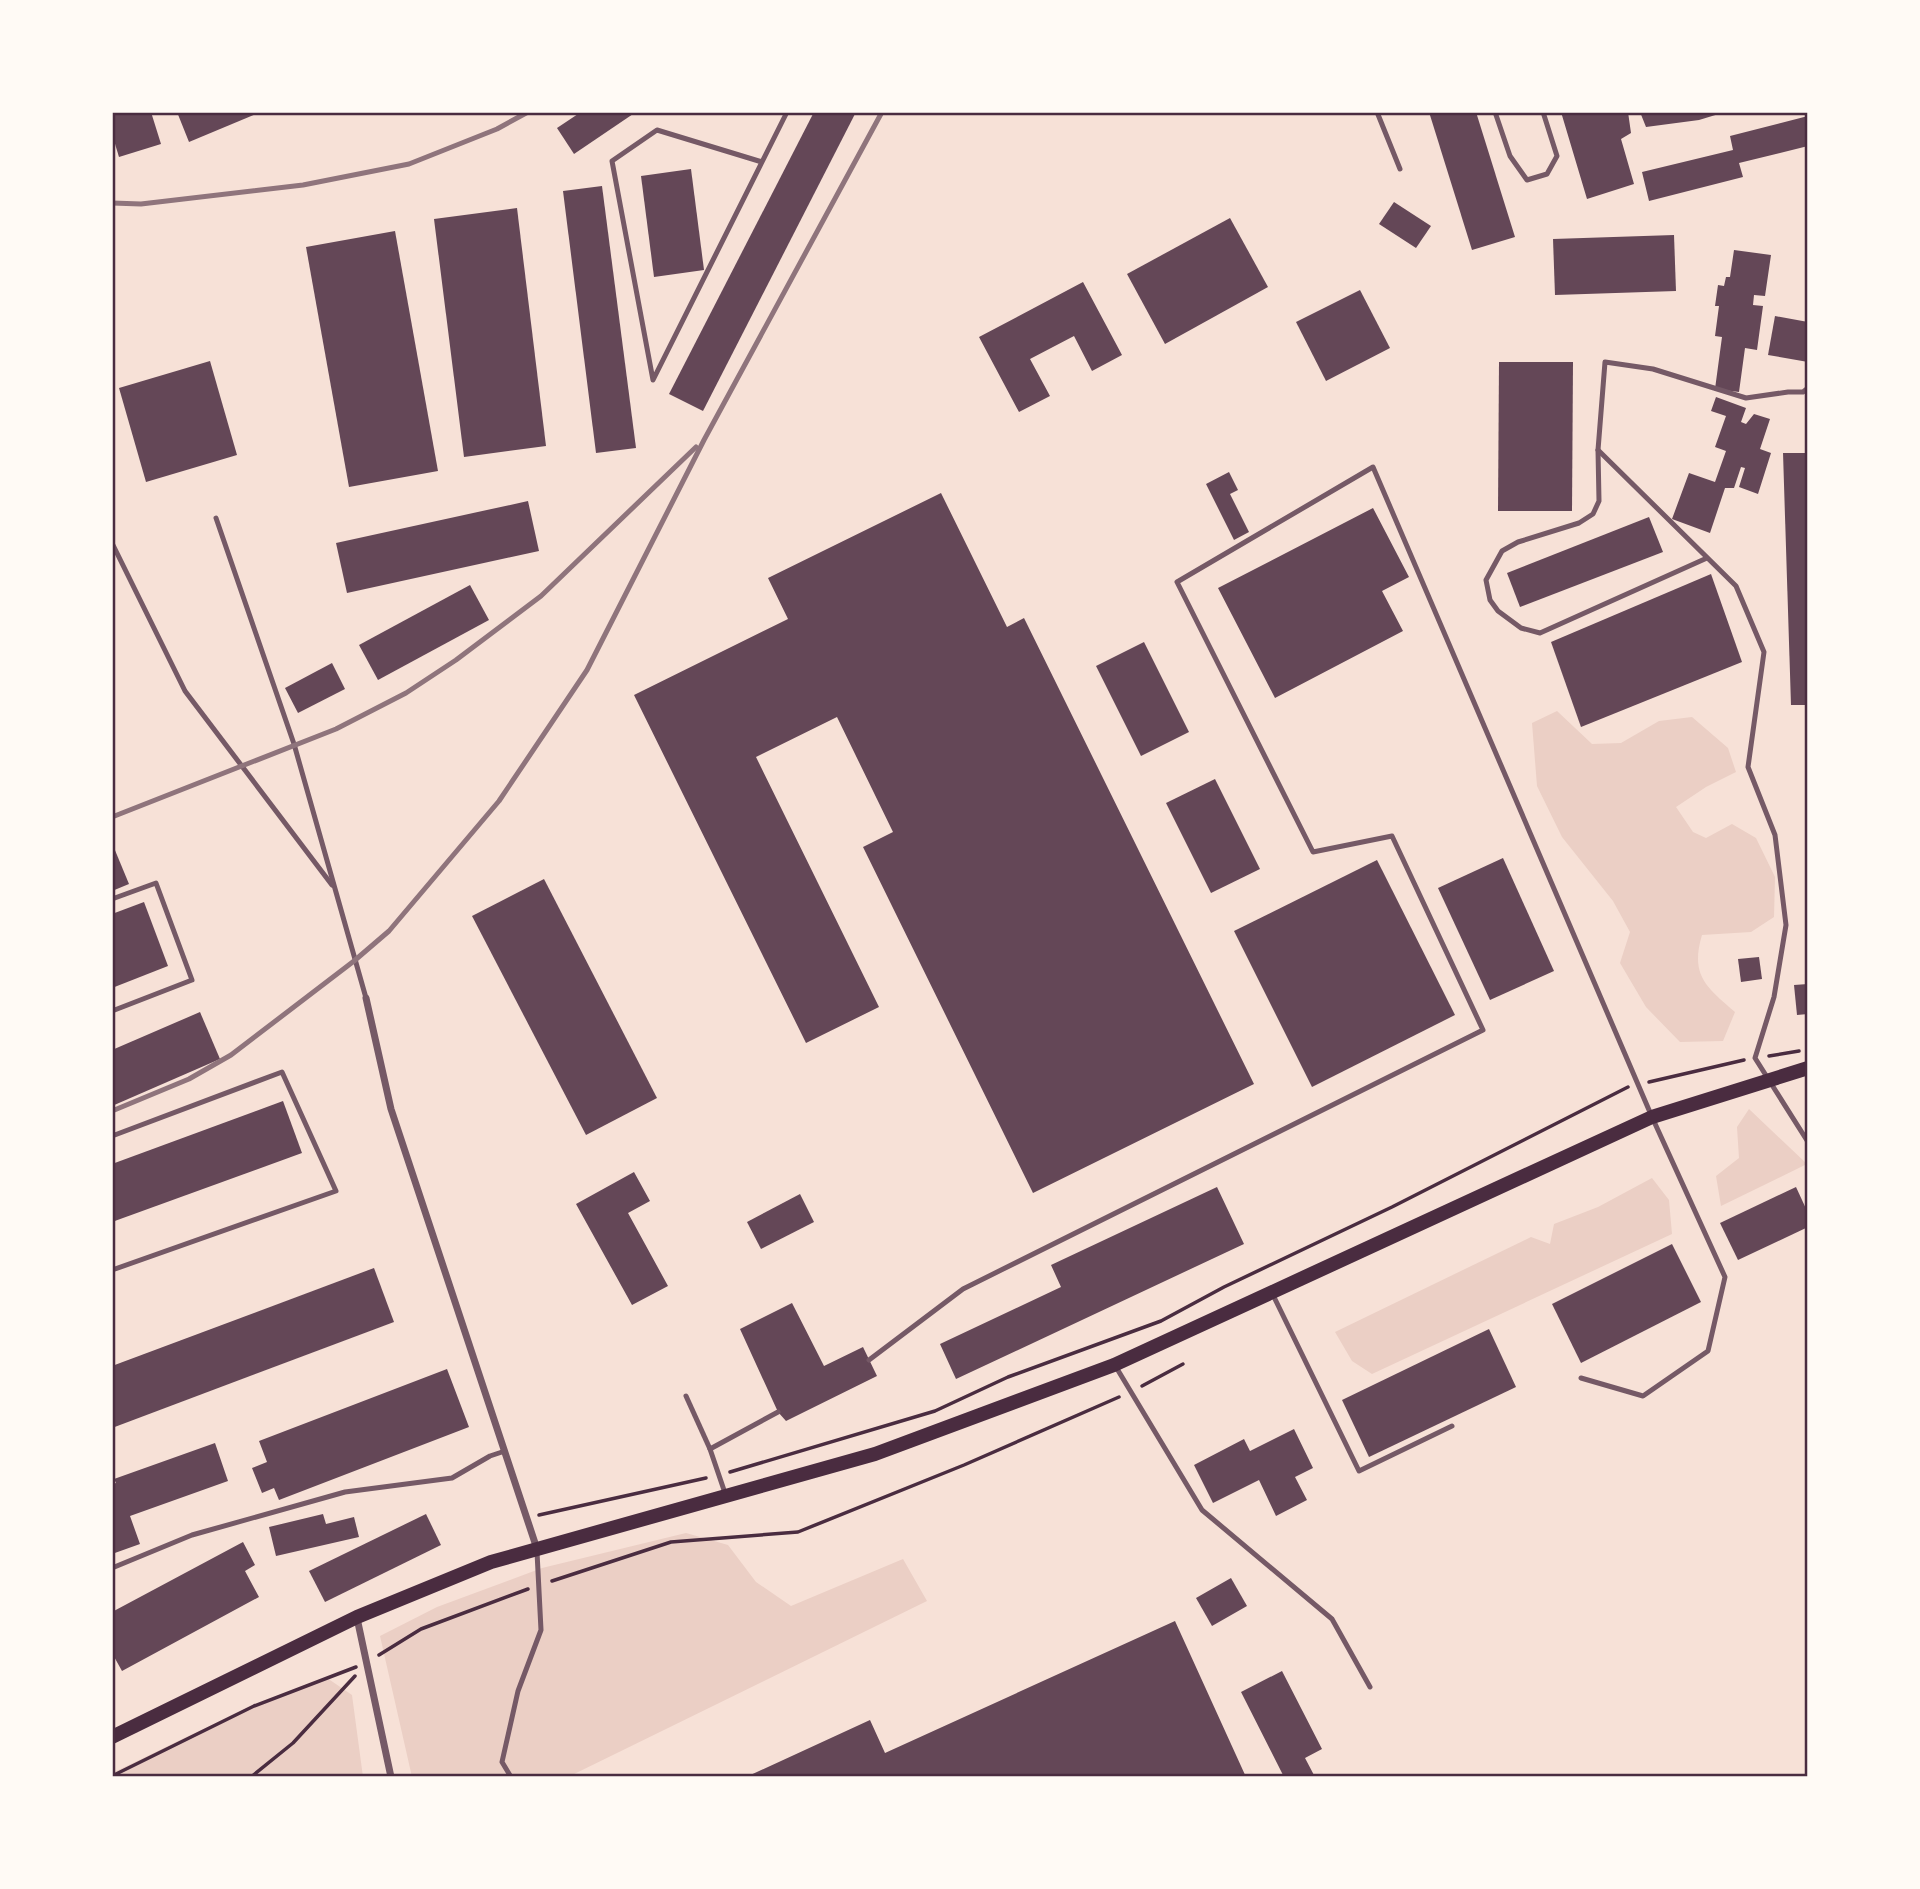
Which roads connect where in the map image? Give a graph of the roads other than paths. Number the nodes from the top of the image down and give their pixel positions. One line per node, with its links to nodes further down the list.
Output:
1 (787, 112): 5 (lane)
2 (1377, 112): 6 (lane)
3 (1495, 112): 4 (lane)
4 (1543, 112)
5 (762, 162): 5 (lane)
6 (1400, 169)
7 (1808, 388): 8 (lane)
8 (1598, 450): 11 (lane); 11 (lane)
9 (216, 518): 12 (lane)
10 (112, 543): 12 (lane)
11 (1707, 558): 17 (lane)
12 (334, 888): 14 (lane)
13 (112, 899): 15 (lane)
14 (366, 998): 30 (street)
15 (112, 1011)
16 (1808, 1068): 17 (main road)
17 (1769, 1081): 18 (main road); 20 (lane)
18 (1652, 1117): 22 (main road); 23 (lane); 25 (lane)
19 (112, 1136): 21 (lane)
20 (1808, 1142)
21 (112, 1270)
22 (1272, 1292): 24 (main road); 28 (lane)
23 (869, 1360)
24 (1114, 1365): 31 (main road); 35 (lane)
25 (1581, 1378)
26 (686, 1396): 29 (lane)
27 (778, 1412): 29 (lane)
28 (1452, 1426)
29 (710, 1449): 31 (lane)
30 (505, 1451): 32 (street); 33 (lane)
31 (726, 1496): 32 (main road)
32 (537, 1549): 34 (main road); 38 (lane)
33 (112, 1568)
34 (357, 1617): 36 (main road); 37 (street)
35 (1370, 1688)
36 (112, 1737)
37 (391, 1777)
38 (511, 1777)

